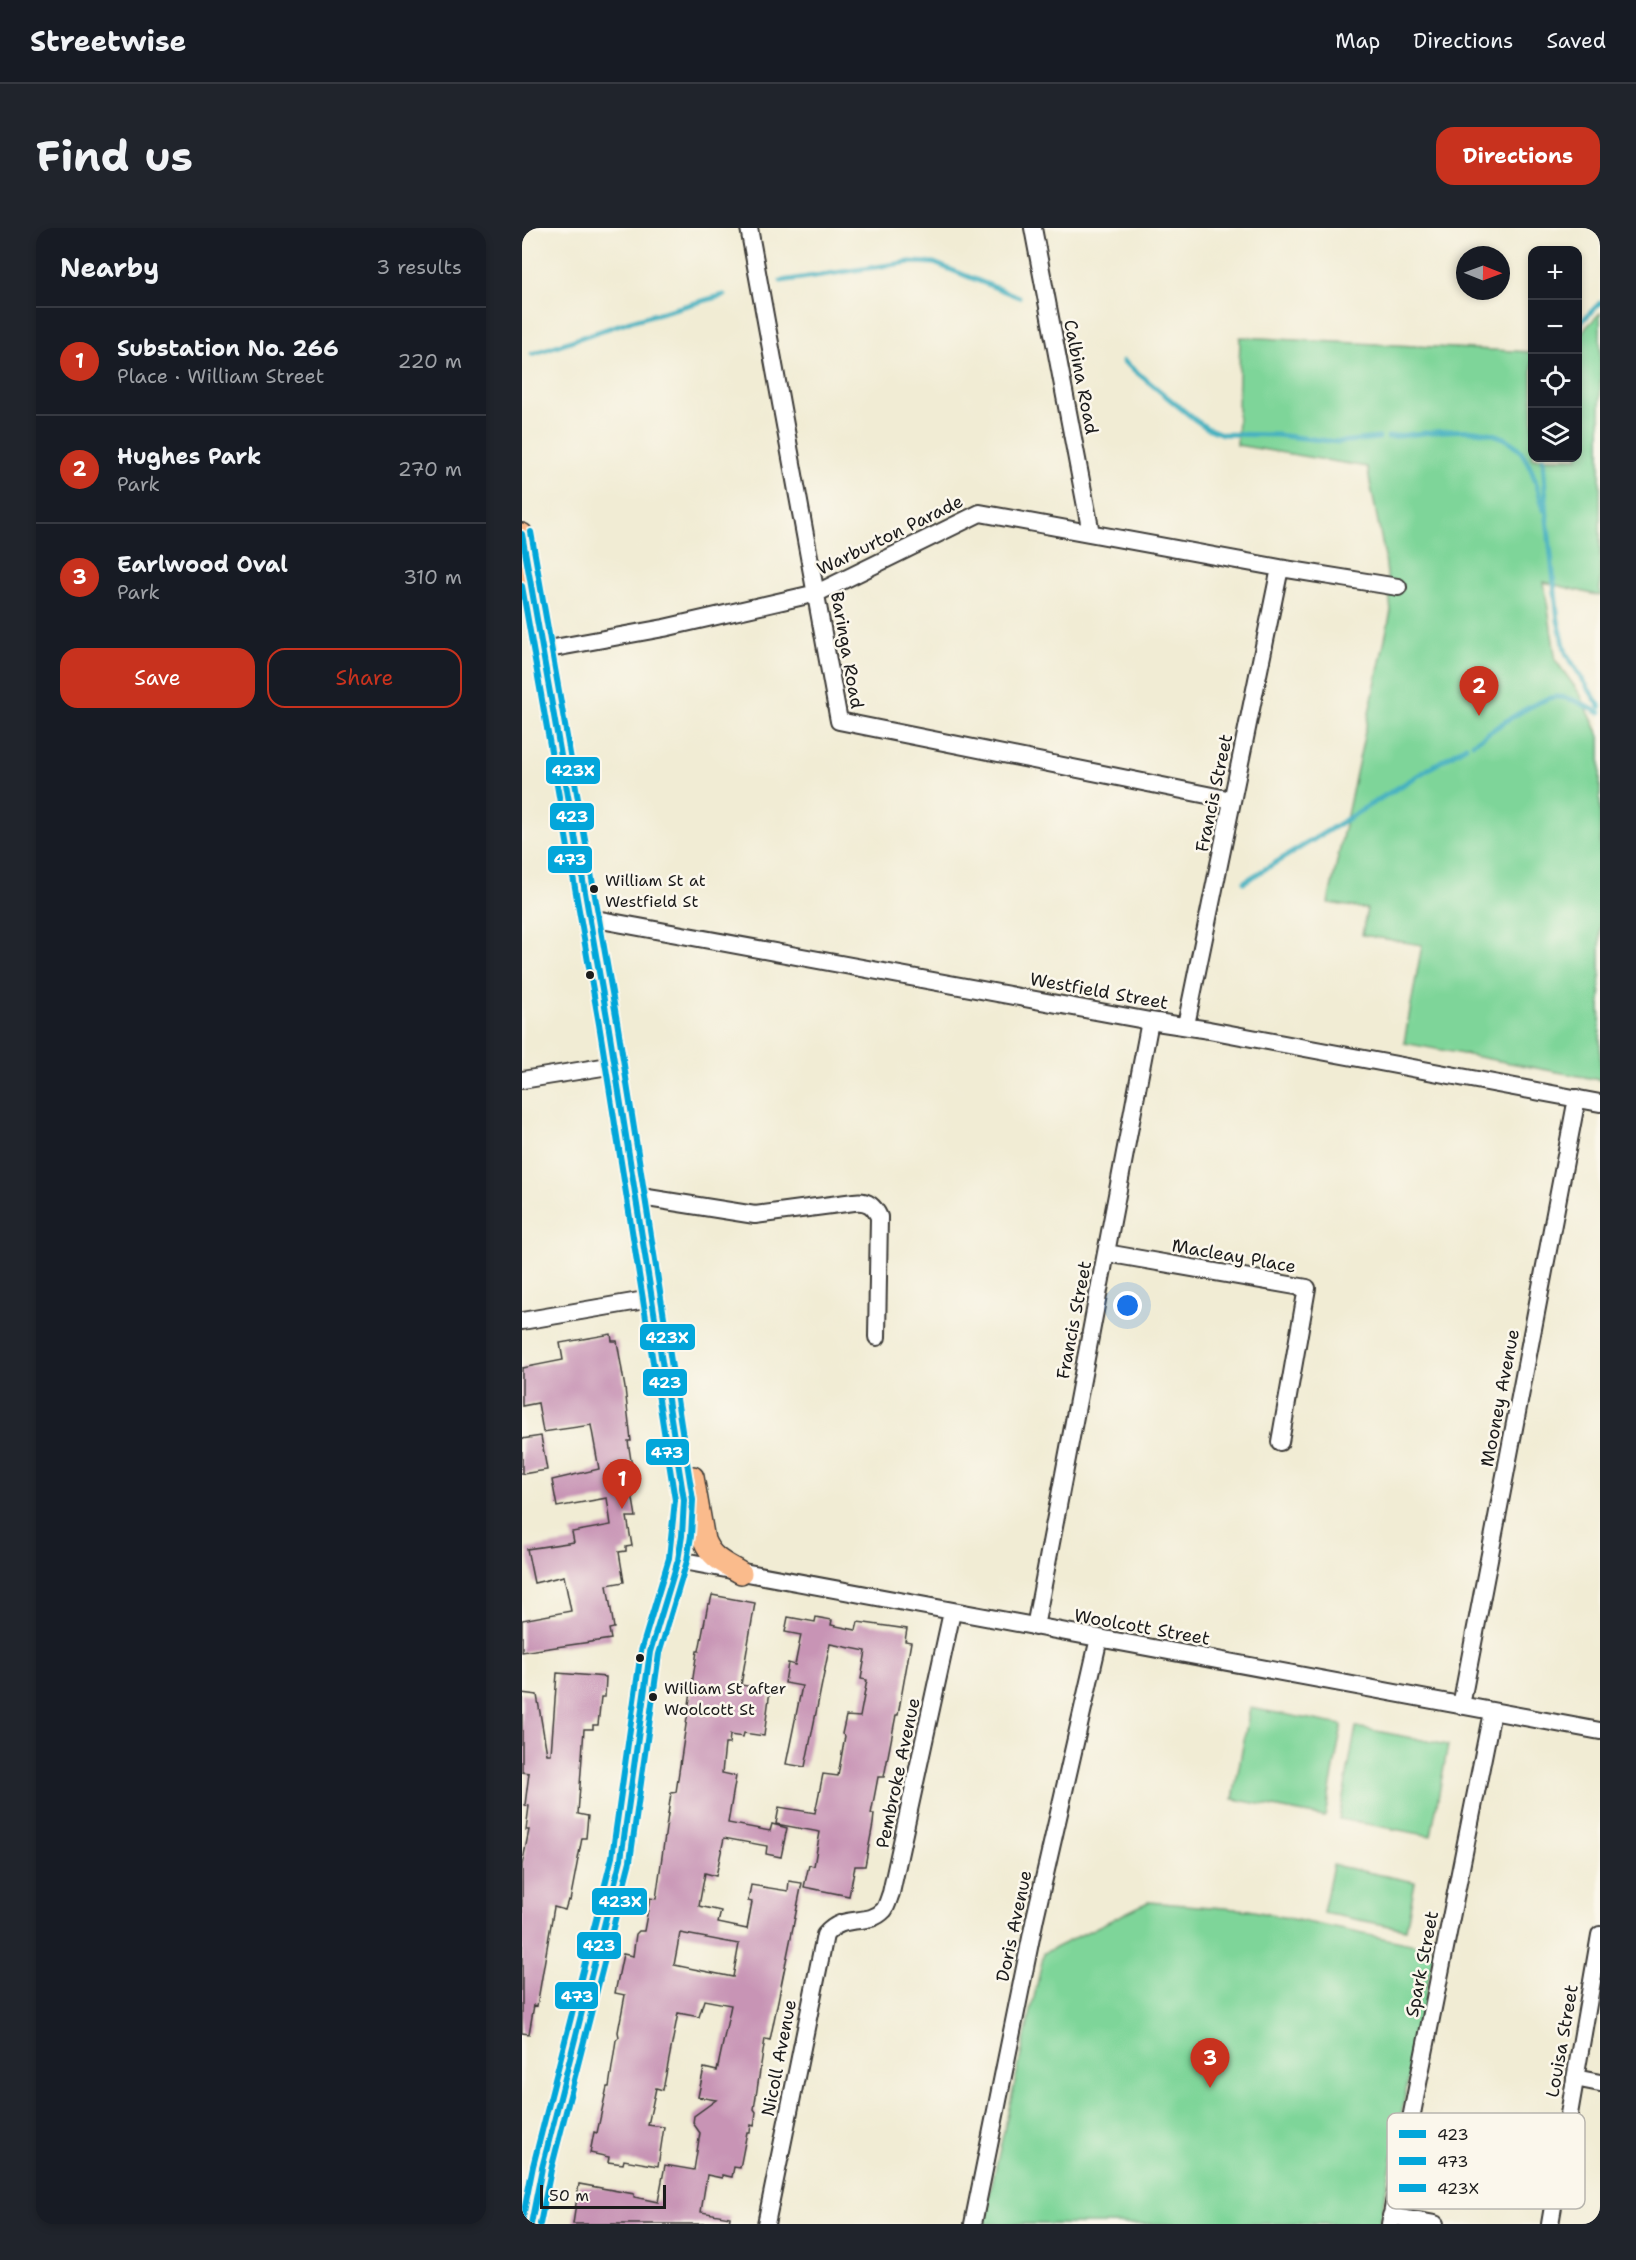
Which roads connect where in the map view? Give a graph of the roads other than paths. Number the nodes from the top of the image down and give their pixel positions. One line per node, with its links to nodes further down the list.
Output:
1 (748, 228): 7 (street, Baringa Road)
2 (1033, 228): 3 (street, Calbina Road)
3 (1091, 533): 5 (street, Warburton Parade); 7 (street, Warburton Parade)
4 (522, 534): 8 (main road)
5 (1280, 568): 6 (street, Warburton Parade); 9 (street, Francis Street)
6 (1398, 587)
7 (817, 593): 8 (street, Warburton Parade); 9 (street, Baringa Road)
8 (543, 650): 10 (main road)
9 (1232, 800): 12 (street, Francis Street)
10 (590, 918): 11 (street, Westfield Street); 13 (main road)
11 (1150, 1021): 12 (street, Westfield Street); 18 (street, Francis Street)
12 (1186, 1025): 15 (street, Westfield Street)
13 (615, 1065): 14 (street); 17 (main road)
14 (522, 1080)
15 (1577, 1098): 16 (street, Westfield Street); 29 (street, Mooney Avenue)
16 (1600, 1103)
17 (635, 1196): 19 (main road); 21 (street)
18 (1106, 1253): 23 (street, Macleay Place); 27 (street, Francis Street)
19 (651, 1299): 20 (street); 22 (main road)
20 (522, 1321)
21 (877, 1337)
22 (673, 1424): 24 (main road); 25 (main road)
23 (1280, 1442)
24 (678, 1560): 25 (street, Woolcott Street); 40 (main road)
25 (741, 1573): 26 (street, Woolcott Street)
26 (952, 1612): 27 (street, Woolcott Street); 32 (street, Pembroke Avenue)
27 (1035, 1628): 28 (street, Woolcott Street)
28 (1099, 1638): 29 (street, Woolcott Street); 42 (street, Doris Avenue)
29 (1461, 1706): 30 (street, Woolcott Street)
30 (1492, 1712): 31 (street, Woolcott Street); 36 (street, Spark Street)
31 (1600, 1731)
32 (855, 1921): 41 (street, Nicoll Avenue)
33 (1600, 1935): 34 (street, Louisa Street)
34 (1575, 2078): 35 (street); 37 (street, Louisa Street)
35 (1600, 2083)
36 (1412, 2113)
37 (1569, 2113)
38 (1553, 2209): 44 (street, Louisa Street)
39 (1391, 2220): 43 (street)
40 (531, 2224)
41 (766, 2224)
42 (973, 2224)
43 (1435, 2224)
44 (1550, 2224)

